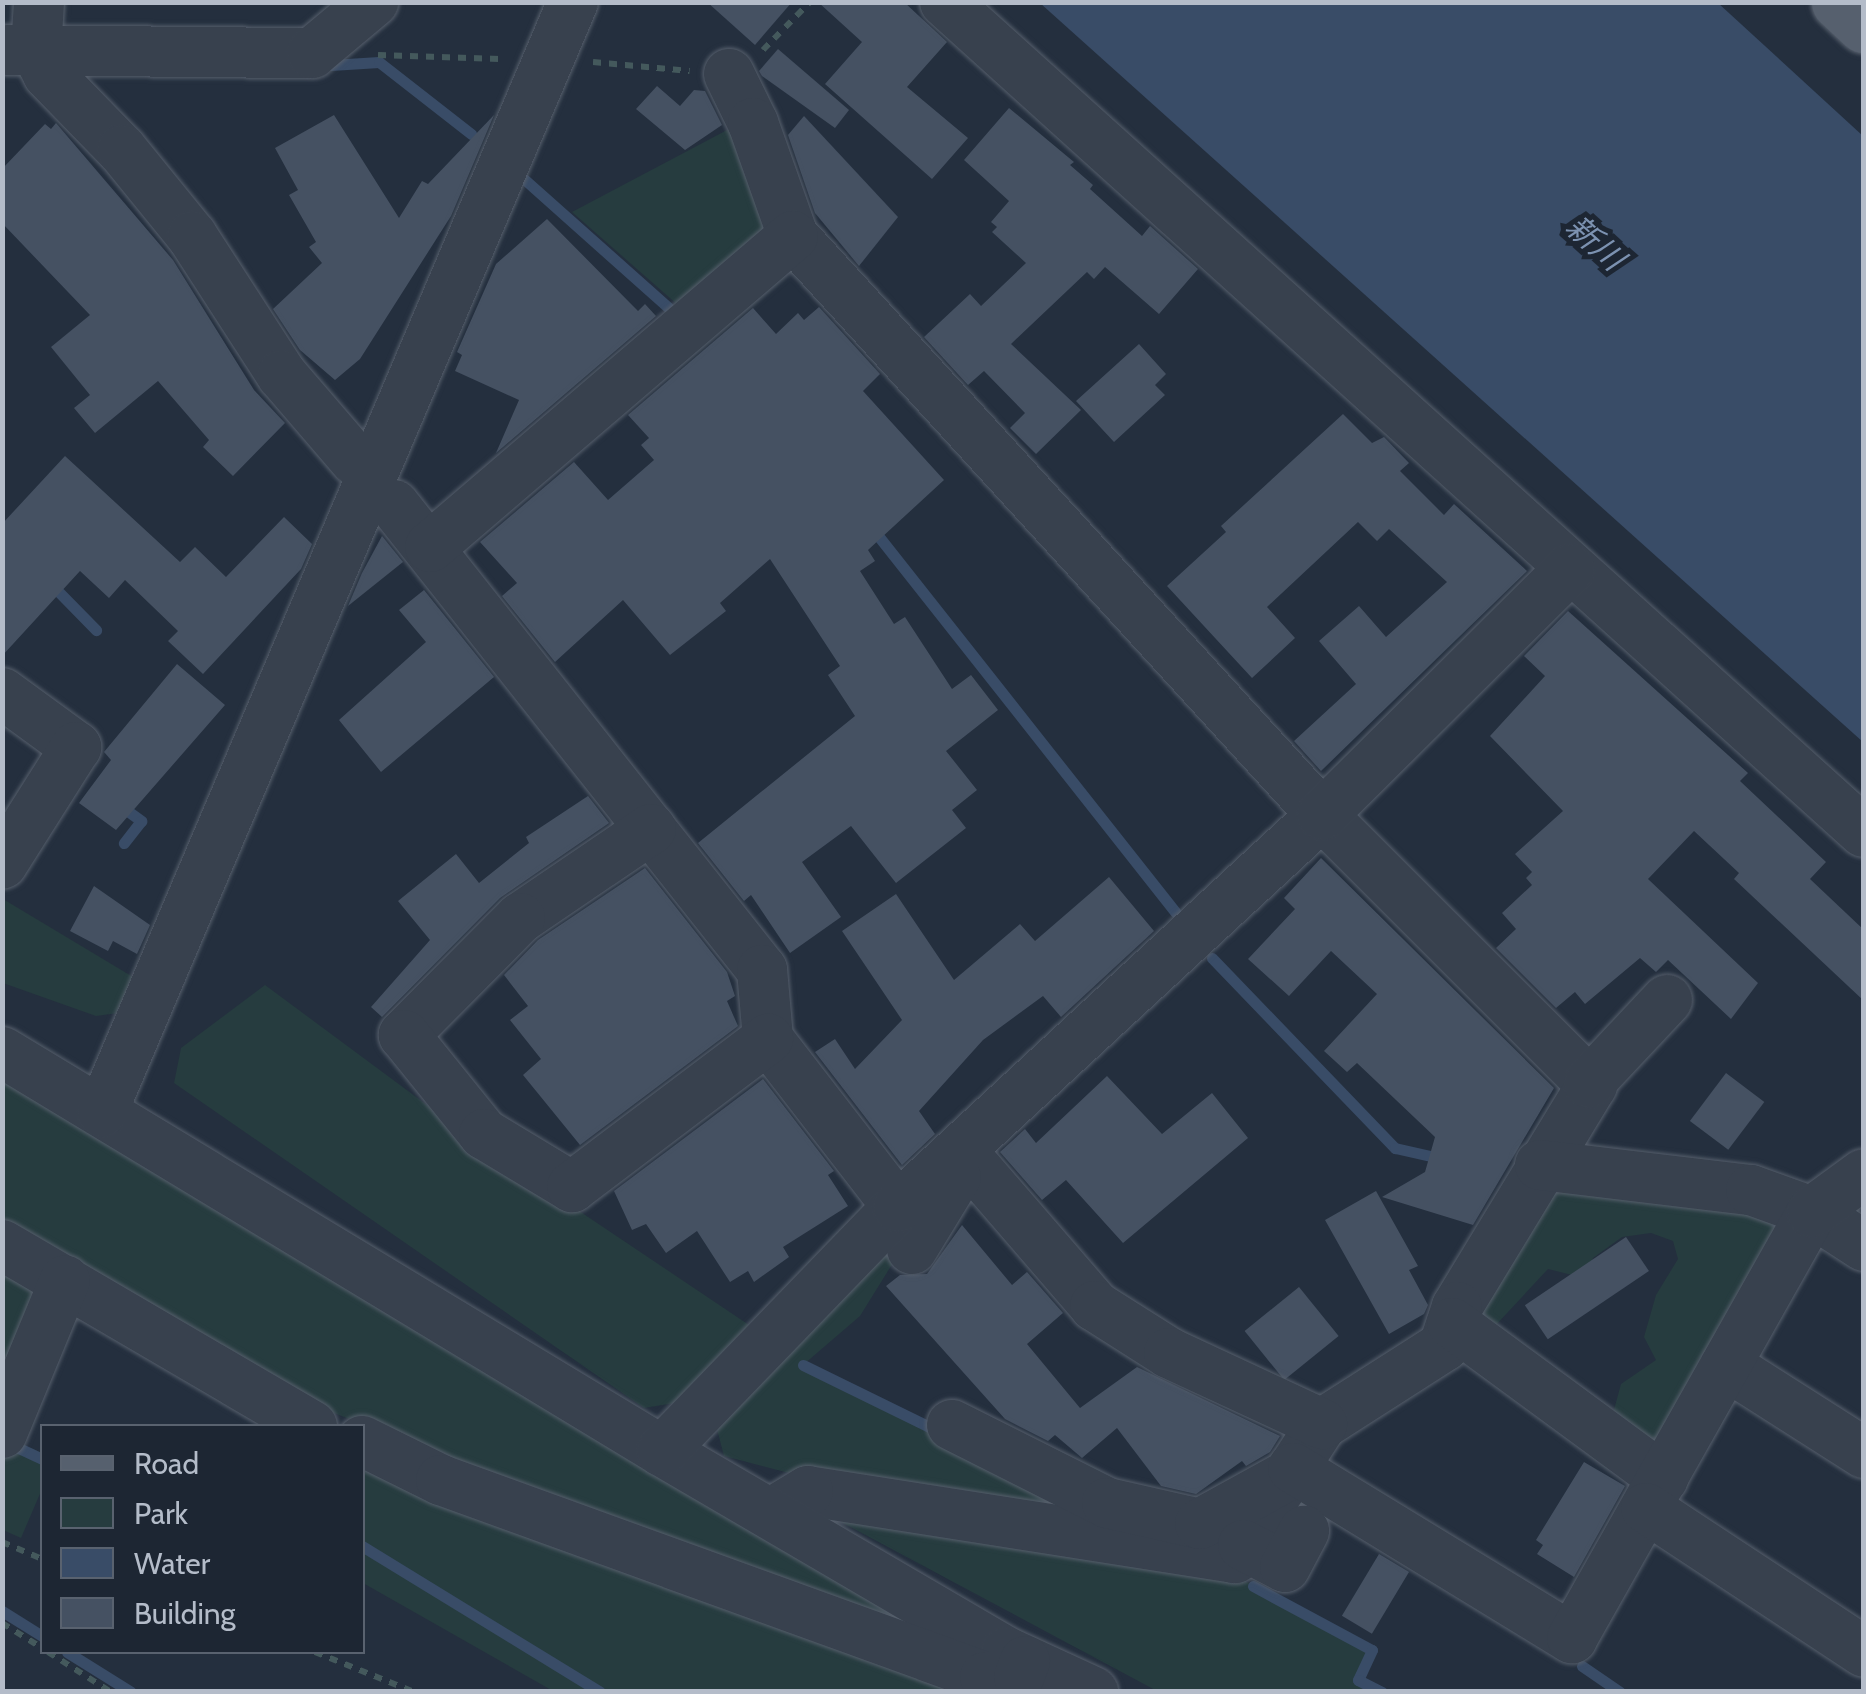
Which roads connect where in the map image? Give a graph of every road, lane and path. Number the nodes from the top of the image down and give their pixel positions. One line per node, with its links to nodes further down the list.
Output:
1 (39, 2): 7 (street)
2 (373, 2): 8 (street)
3 (573, 2): 12 (street)
4 (945, 2): 15 (street)
5 (1839, 2): 6 (main road)
6 (1864, 26)
7 (20, 51): 8 (street); 12 (street)
8 (312, 53): 9 (path)
9 (515, 59)
10 (729, 74): 11 (street)
11 (793, 236): 14 (street); 17 (street)
12 (370, 457): 25 (street)
13 (394, 505): 14 (street)
14 (430, 547): 18 (street)
15 (1570, 569): 17 (street); 19 (street)
16 (2, 693): 20 (street)
17 (1322, 815): 24 (street); 26 (street)
18 (652, 829): 22 (street); 22 (street)
19 (1864, 832)
20 (2, 864)
21 (1667, 1000): 24 (street)
22 (768, 1039): 30 (street)
23 (2, 1052): 25 (street)
24 (1590, 1083): 27 (street)
25 (102, 1112): 41 (street)
26 (965, 1156): 30 (street); 37 (street)
27 (1540, 1165): 29 (street); 34 (street)
28 (1864, 1174): 29 (street)
29 (1812, 1212): 32 (street); 35 (street)
30 (905, 1228): 41 (street)
31 (2, 1245): 33 (street)
32 (1864, 1246)
33 (65, 1280): 36 (street); 39 (street)
34 (1452, 1323): 37 (street); 44 (street)
35 (1726, 1364): 42 (street); 44 (street)
36 (309, 1424)
37 (1322, 1424): 43 (street)
38 (952, 1426): 43 (street)
39 (2, 1433)
40 (365, 1442): 55 (street)
41 (662, 1451): 45 (street)
42 (1864, 1453)
43 (1291, 1471): 44 (street); 48 (street)
44 (1654, 1493): 52 (street)
45 (774, 1512): 48 (street); 55 (street)
46 (1304, 1532): 48 (street)
47 (2, 1542): 49 (path)
48 (1243, 1546)
49 (40, 1558)
50 (2, 1623): 51 (path)
51 (40, 1647)
52 (1864, 1652)
53 (51, 1654): 56 (path)
54 (320, 1654): 57 (path)
55 (1026, 1660): 58 (street)
56 (111, 1692)
57 (414, 1692)
58 (1093, 1692)

